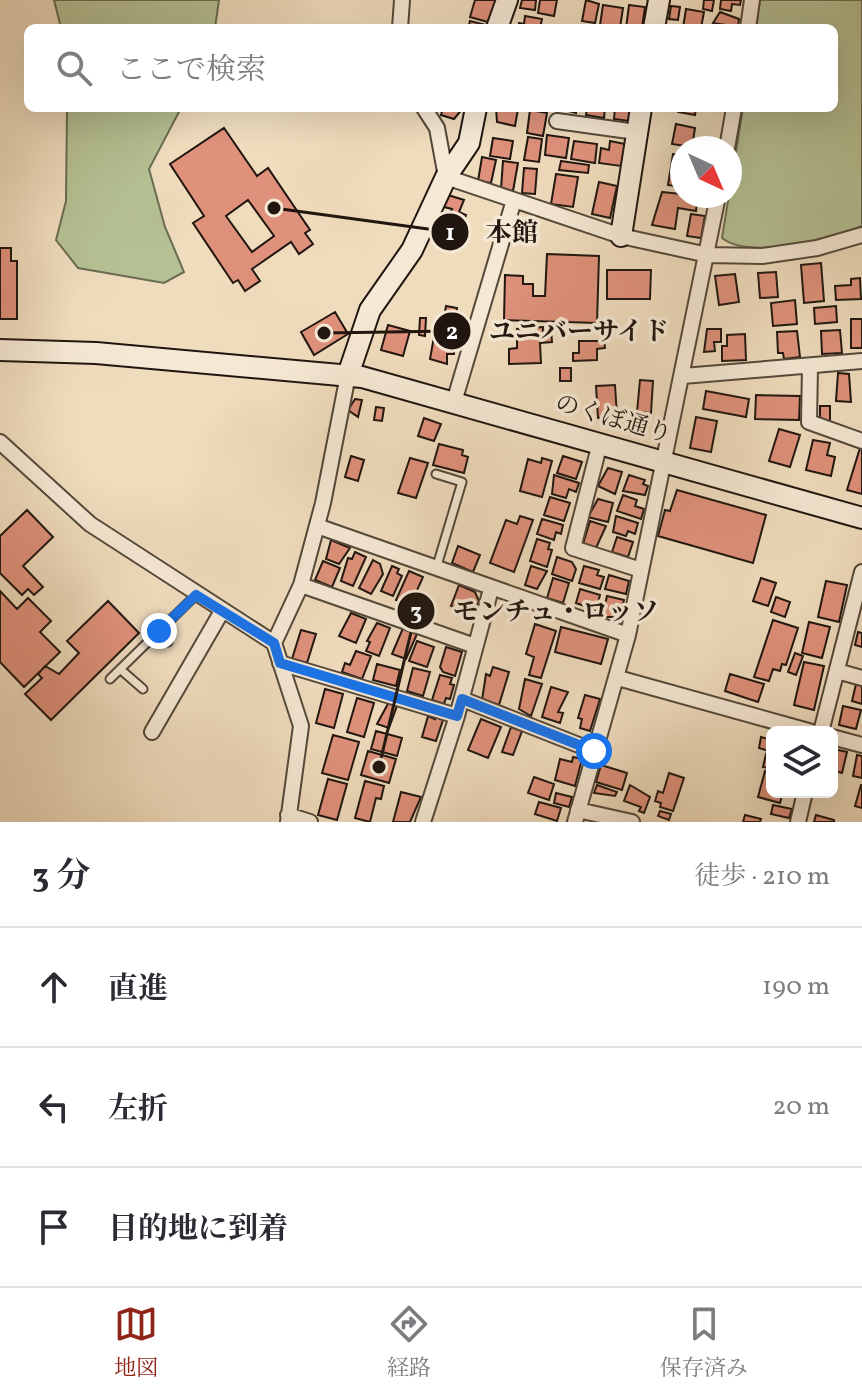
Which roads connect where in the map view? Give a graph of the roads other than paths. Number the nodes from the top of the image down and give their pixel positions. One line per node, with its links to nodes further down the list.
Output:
1 (402, 0): 5 (street)
2 (507, 0): 6 (street)
3 (659, 0): 7 (street)
4 (752, 0): 8 (street)
5 (400, 24)
6 (498, 24)
7 (655, 24)
8 (749, 24)
9 (427, 112): 16 (street)
10 (475, 112): 16 (street)
11 (640, 112): 14 (street)
12 (733, 112): 15 (street)
13 (557, 121): 14 (street)
14 (636, 132): 20 (street)
15 (729, 136)
16 (446, 177): 17 (street); 25 (street)
17 (514, 200): 20 (street); 27 (street)
18 (716, 208): 21 (street)
19 (862, 235): 21 (street)
20 (621, 236): 21 (street)
21 (708, 255): 26 (street)
22 (0, 350): 25 (street, のくぼ通り)
23 (862, 361): 24 (street)
24 (810, 367): 26 (street); 28 (street)
25 (348, 375): 27 (street, のくぼ通り); 34 (street)
26 (683, 376): 31 (street)
27 (454, 402): 30 (street, のくぼ通り)
28 (862, 441)
29 (0, 442): 40 (street)
30 (600, 443): 31 (street, のくぼ通り); 36 (street)
31 (664, 462): 33 (street, のくぼ通り); 36 (street)
32 (436, 474): 35 (lane)
33 (862, 518)
34 (317, 526): 35 (street); 38 (street)
35 (436, 569): 39 (street)
36 (641, 570): 43 (street)
37 (862, 572): 49 (street)
38 (301, 585): 45 (street); 46 (street)
39 (491, 589): 43 (street); 46 (street)
40 (196, 595): 41 (street); 42 (lane)
41 (222, 611): 45 (street); 58 (street)
42 (159, 631): 44 (lane); 48 (lane)
43 (628, 635): 50 (street)
44 (168, 642)
45 (274, 643): 47 (street)
46 (475, 646): 54 (street)
47 (280, 663): 55 (street); 64 (street)
48 (120, 669): 52 (lane); 53 (lane)
49 (837, 671): 51 (street); 57 (street)
50 (618, 678): 56 (street); 61 (street)
51 (862, 678)
52 (110, 679)
53 (143, 689)
54 (462, 699): 55 (street); 61 (street)
55 (457, 716): 66 (street)
56 (790, 726)
57 (823, 726)
58 (152, 732)
59 (838, 739): 60 (street)
60 (862, 745)
61 (594, 751): 63 (street)
62 (804, 798): 68 (street)
63 (576, 816): 67 (street)
64 (288, 819): 65 (street)
65 (310, 822)
66 (423, 822)
67 (632, 822)
68 (798, 822)

